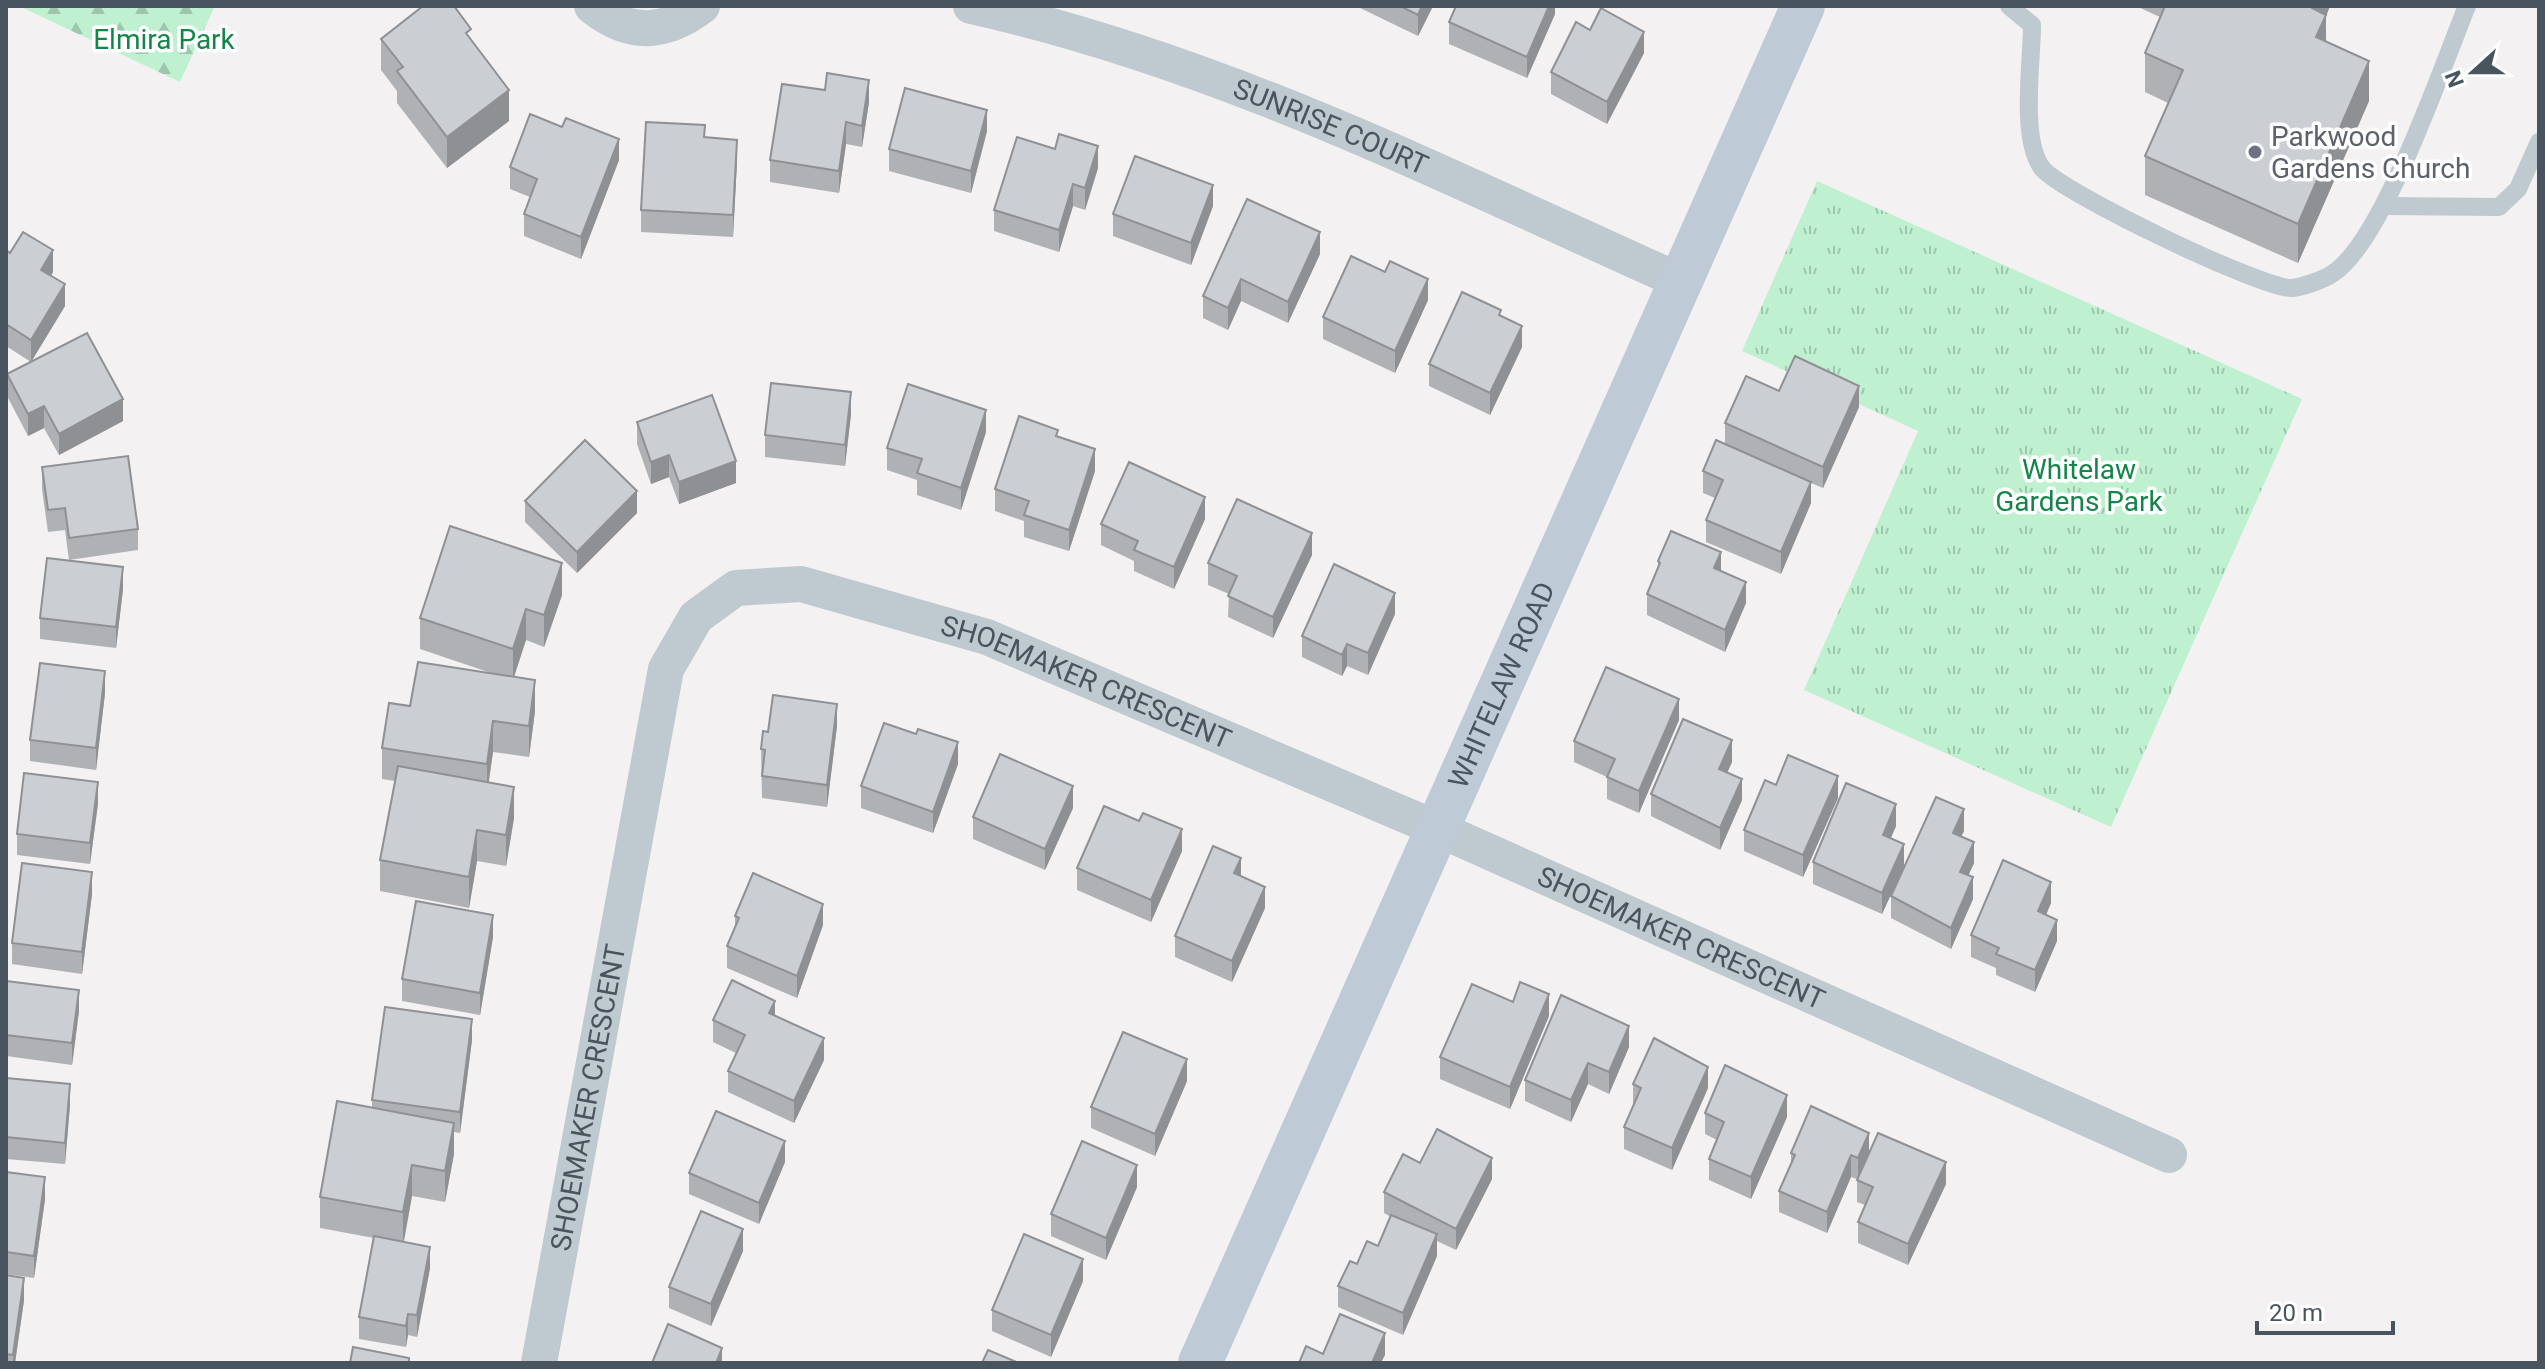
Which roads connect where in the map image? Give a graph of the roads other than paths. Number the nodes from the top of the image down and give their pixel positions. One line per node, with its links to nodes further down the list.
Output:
1 (592, 6): 2 (street)
2 (702, 6)
3 (971, 6): 9 (street, SUNRISE COURT)
4 (1803, 6): 9 (street, WHITELAW ROAD)
5 (2009, 6): 8 (lane)
6 (2467, 6): 8 (lane)
7 (2539, 142): 8 (lane)
8 (2384, 206)
9 (1680, 281): 10 (street, WHITELAW ROAD)
10 (1438, 829): 11 (street, SHOEMAKER CRESCENT); 12 (street, SHOEMAKER CRESCENT); 13 (street, WHITELAW ROAD)
11 (2169, 1155)
12 (539, 1363)
13 (1200, 1363)

